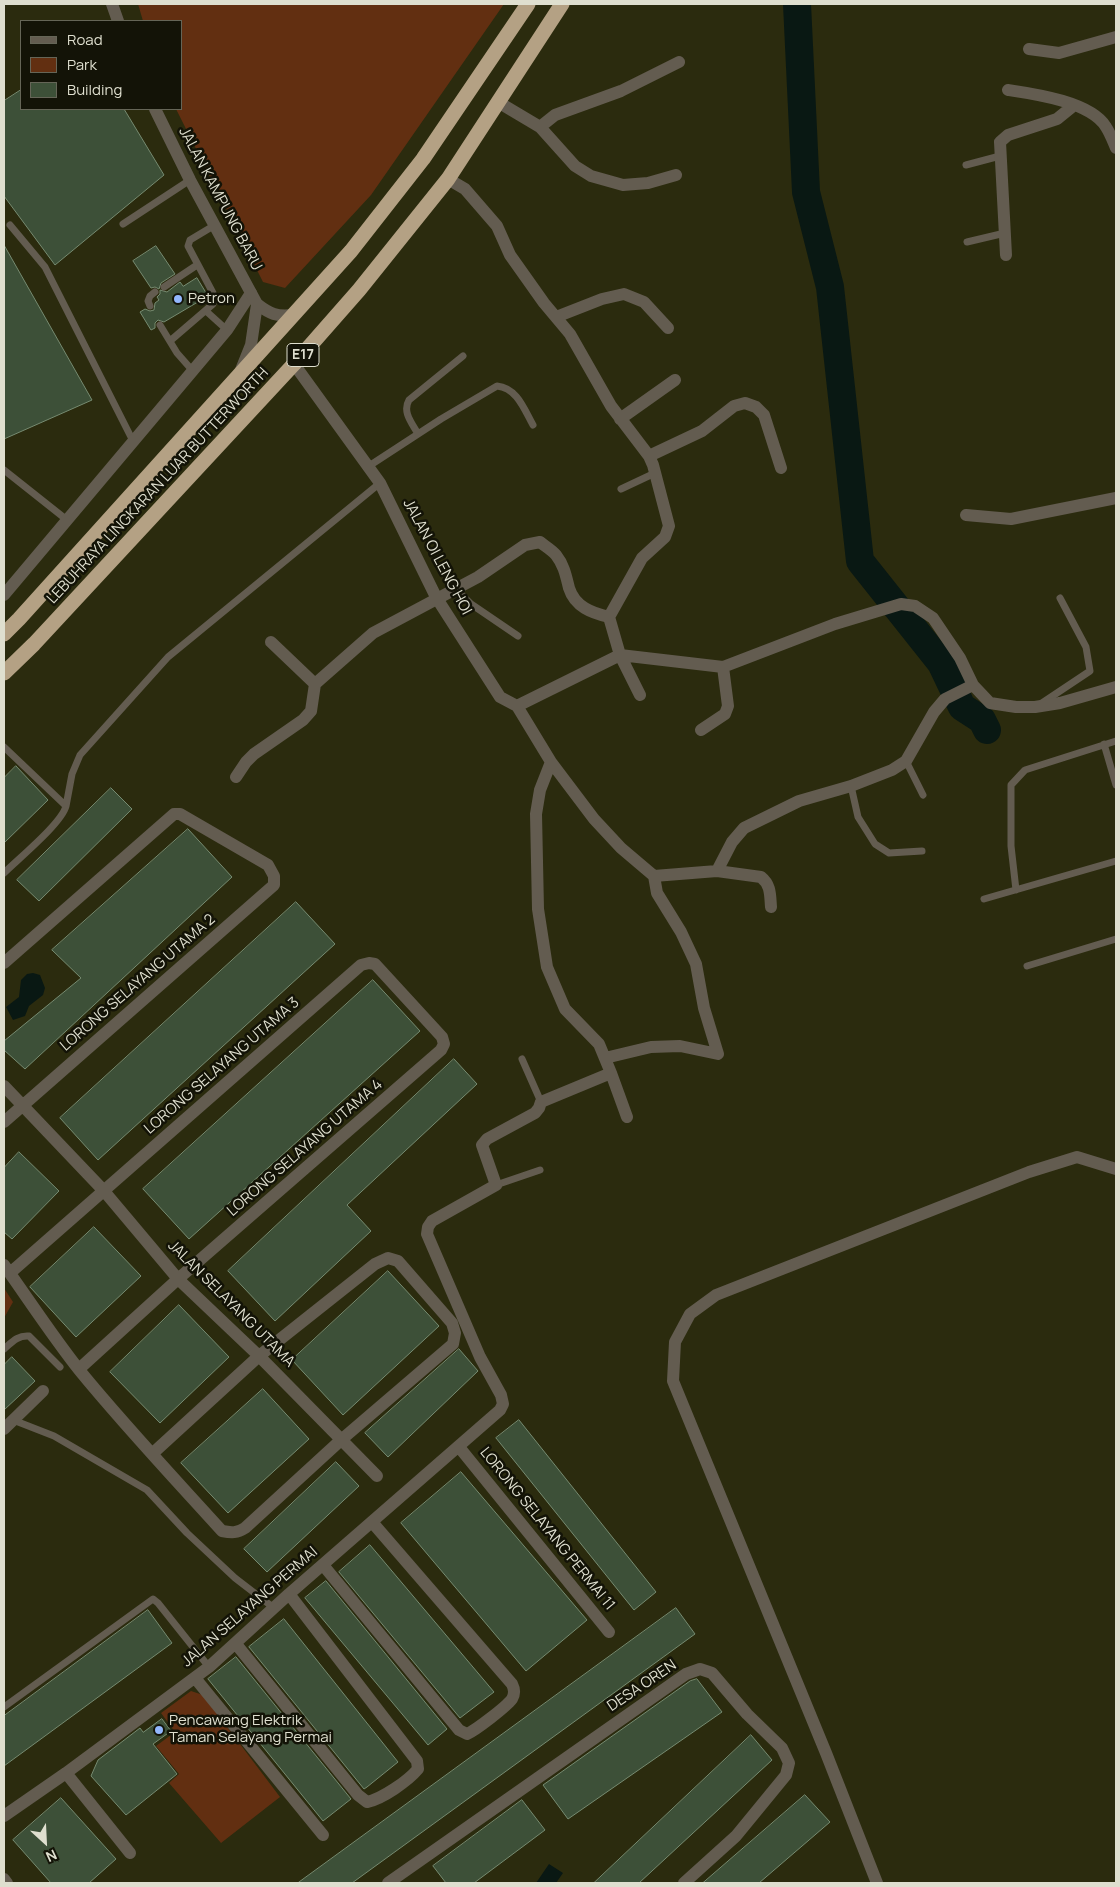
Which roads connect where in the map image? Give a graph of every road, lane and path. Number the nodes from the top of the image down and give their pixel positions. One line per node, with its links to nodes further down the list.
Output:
1 (112, 4): 4 (street)
2 (528, 4): 31 (highway, LEBUHRAYA LINGKARAN LUAR BUTTERWORTH / E17)
3 (562, 4): 9 (highway, LEBUHRAYA LINGKARAN LUAR BUTTERWORTH / E17)
4 (118, 20)
5 (1116, 37): 6 (street)
6 (1029, 49)
7 (679, 62): 12 (street)
8 (1008, 90): 10 (street)
9 (498, 102): 12 (street); 17 (highway, LEBUHRAYA LINGKARAN LUAR BUTTERWORTH / E17)
10 (1073, 106): 13 (street); 14 (street)
11 (155, 110): 18 (street, JALAN KAMPUNG BARU)
12 (540, 127): 16 (street)
13 (1116, 148)
14 (1000, 156): 15 (lane); 22 (street)
15 (966, 165)
16 (676, 174)
17 (448, 179): 32 (street); 38 (highway, LEBUHRAYA LINGKARAN LUAR BUTTERWORTH / E17)
18 (190, 180): 19 (lane); 21 (street, JALAN KAMPUNG BARU)
19 (123, 224)
20 (10, 225): 45 (lane)
21 (215, 225): 25 (lane); 28 (street, JALAN KAMPUNG BARU)
22 (1005, 233): 23 (lane); 24 (street)
23 (967, 242)
24 (1006, 254)
25 (197, 265): 26 (lane); 30 (lane)
26 (164, 287)
27 (155, 292): 29 (lane)
28 (254, 299): 31 (street); 35 (street); 40 (street)
29 (150, 306)
30 (206, 311): 35 (lane); 36 (lane)
31 (293, 315): 40 (highway, LEBUHRAYA LINGKARAN LUAR BUTTERWORTH / E17)
32 (556, 317): 34 (street); 42 (street)
33 (160, 325): 36 (lane)
34 (668, 328)
35 (227, 330): 39 (street)
36 (170, 341): 39 (lane)
37 (463, 356): 44 (lane)
38 (294, 364): 47 (street, JALAN OI LENG HOI); 66 (highway, LEBUHRAYA LINGKARAN LUAR BUTTERWORTH / E17)
39 (192, 370): 45 (street)
40 (240, 375): 61 (highway, LEBUHRAYA LINGKARAN LUAR BUTTERWORTH / E17)
41 (675, 380): 42 (street)
42 (620, 418): 46 (street)
43 (533, 425): 44 (lane)
44 (418, 434): 47 (lane)
45 (133, 441): 55 (street)
46 (649, 456): 48 (street); 50 (street)
47 (369, 466): 51 (street, JALAN OI LENG HOI)
48 (781, 468)
49 (4, 470): 55 (lane)
50 (655, 473): 52 (lane); 60 (street)
51 (380, 483): 58 (street, JALAN OI LENG HOI); 83 (lane)
52 (621, 489)
53 (1116, 498): 54 (street)
54 (966, 515)
55 (66, 520): 57 (street)
56 (455, 588): 58 (street); 60 (street); 62 (lane)
57 (4, 595)
58 (436, 597): 67 (street); 71 (street, JALAN OI LENG HOI)
59 (1060, 598): 72 (lane)
60 (609, 617): 64 (street)
61 (4, 634)
62 (518, 636)
63 (270, 642): 67 (street)
64 (620, 655): 65 (street); 70 (street); 71 (street)
65 (723, 667): 68 (street); 73 (street)
66 (4, 673)
67 (315, 684): 79 (street)
68 (970, 687): 72 (street); 77 (street)
69 (1116, 687): 72 (street)
70 (640, 695)
71 (517, 706): 78 (street, JALAN OI LENG HOI)
72 (1035, 707)
73 (701, 730)
74 (1116, 741): 75 (lane)
75 (1104, 744): 80 (lane); 89 (lane)
76 (4, 747): 83 (lane)
77 (906, 761): 81 (street); 82 (lane)
78 (551, 762): 88 (street, JALAN OI LENG HOI); 96 (street)
79 (236, 777)
80 (1116, 785)
81 (850, 786): 84 (lane); 86 (street)
82 (923, 795)
83 (66, 806): 87 (lane)
84 (922, 851)
85 (1116, 861): 89 (lane)
86 (717, 871): 88 (street); 91 (street)
87 (4, 873)
88 (654, 876): 96 (street)
89 (1016, 890): 90 (lane)
90 (984, 900)
91 (771, 907)
92 (1116, 939): 94 (lane)
93 (4, 963): 101 (street, LORONG SELAYANG UTAMA 2)
94 (1027, 966)
95 (442, 1037): 107 (street, LORONG SELAYANG UTAMA 3); 109 (street, LORONG SELAYANG UTAMA 4)
96 (605, 1058): 98 (street)
97 (522, 1059): 100 (lane)
98 (611, 1073): 100 (street); 102 (street)
99 (4, 1086): 101 (street, JALAN SELAYANG UTAMA)
100 (541, 1102): 106 (street)
101 (22, 1106): 103 (street, LORONG SELAYANG UTAMA 2); 107 (street, JALAN SELAYANG UTAMA)
102 (627, 1117)
103 (4, 1122)
104 (1116, 1169): 138 (street)
105 (540, 1170): 106 (lane)
106 (496, 1185): 118 (street, JALAN SELAYANG PERMAI)
107 (104, 1190): 108 (street, LORONG SELAYANG UTAMA 3); 109 (street, JALAN SELAYANG UTAMA)
108 (7, 1269): 113 (street)
109 (178, 1279): 111 (street, JALAN SELAYANG UTAMA); 113 (street, LORONG SELAYANG UTAMA 4)
110 (4, 1349): 112 (lane)
111 (260, 1356): 117 (street, JALAN SELAYANG UTAMA); 117 (street); 119 (street)
112 (60, 1367)
113 (79, 1369): 119 (street)
114 (43, 1391): 115 (street)
115 (13, 1420): 116 (street); 124 (lane)
116 (4, 1429)
117 (341, 1440): 119 (street); 120 (street, JALAN SELAYANG UTAMA)
118 (459, 1446): 121 (street, JALAN SELAYANG PERMAI); 125 (street, LORONG SELAYANG PERMAI 11)
119 (152, 1454)
120 (377, 1476)
121 (372, 1522): 122 (street, JALAN SELAYANG PERMAI); 122 (street)
122 (323, 1566): 123 (street, JALAN SELAYANG PERMAI)
123 (289, 1594): 124 (street, JALAN SELAYANG PERMAI); 126 (street)
124 (274, 1608): 126 (street, JALAN SELAYANG PERMAI)
125 (610, 1632)
126 (236, 1644): 127 (street, JALAN SELAYANG PERMAI)
127 (209, 1667): 128 (street, JALAN SELAYANG PERMAI); 129 (lane)
128 (195, 1678): 130 (street, JALAN SELAYANG PERMAI); 132 (street)
129 (4, 1707)
130 (66, 1773): 131 (street, JALAN SELAYANG PERMAI); 133 (street)
131 (4, 1816)
132 (322, 1835)
133 (130, 1853)
134 (4, 1880): 135 (street)
135 (7, 1883)
136 (388, 1883): 137 (street, DESA OREN)
137 (684, 1883)
138 (877, 1883)

